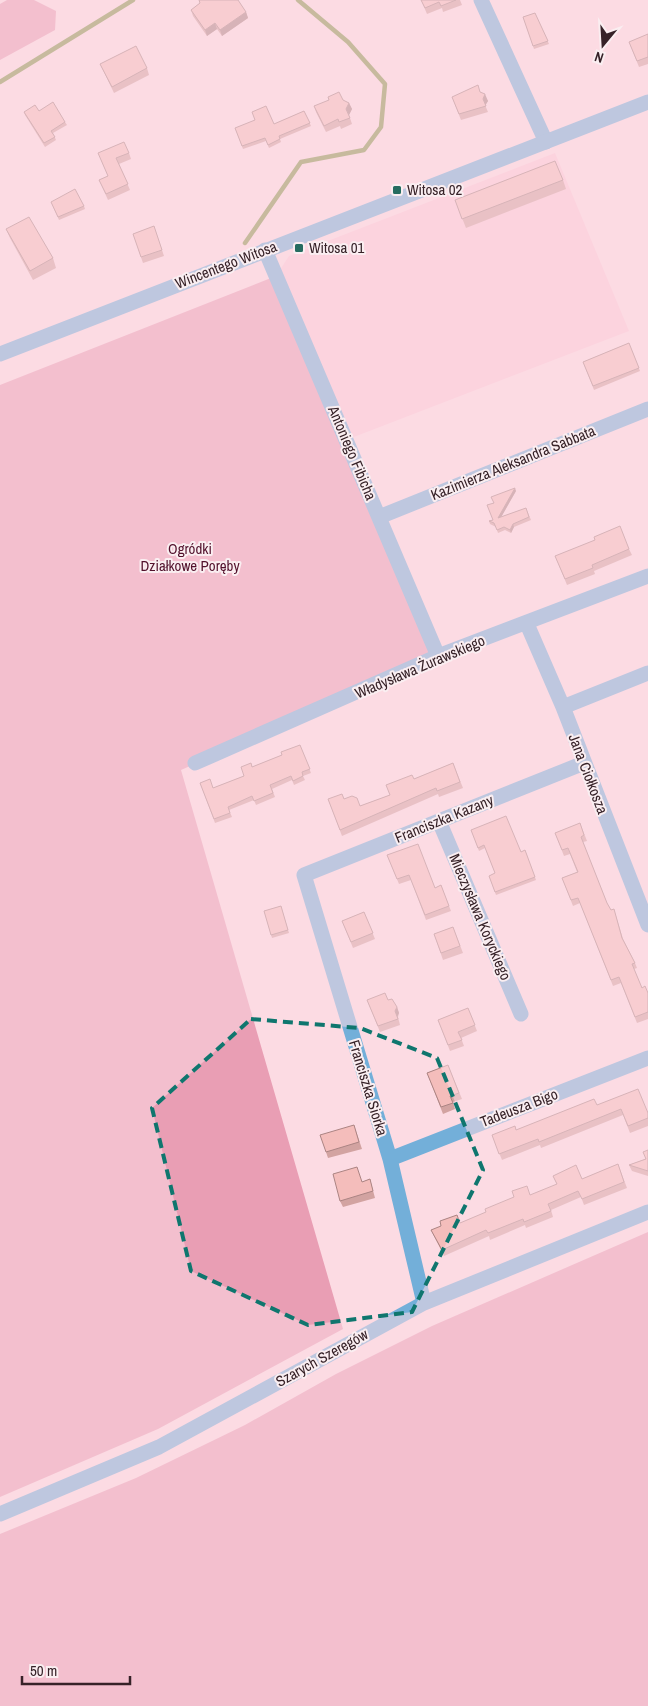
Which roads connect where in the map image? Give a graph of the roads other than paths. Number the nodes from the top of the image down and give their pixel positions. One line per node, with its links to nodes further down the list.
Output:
1 (481, 0): 3 (street)
2 (648, 102): 3 (street, Wincentego Witosa)
3 (546, 142): 4 (street, Wincentego Witosa)
4 (265, 250): 5 (street, Wincentego Witosa); 7 (street, Antoniego Fibicha)
5 (0, 354)
6 (648, 409): 7 (street, Kazimierza Aleksandra Sabbata)
7 (379, 517): 10 (street, Antoniego Fibicha)
8 (648, 576): 9 (street, Władysława Żurawskiego)
9 (527, 624): 10 (street, Władysława Żurawskiego); 12 (street, Jana Ciołkosza)
10 (438, 656): 13 (street, Władysława Żurawskiego)
11 (648, 673): 12 (street)
12 (563, 707): 14 (street, Jana Ciołkosza)
13 (195, 763)
14 (584, 764): 15 (street, Franciszka Kazany); 17 (street, Jana Ciołkosza)
15 (439, 820): 16 (street, Franciszka Kazany); 18 (street, Mieczysława Koryckiego)
16 (304, 875): 20 (street, Franciszka Siorka)
17 (648, 926)
18 (521, 1014)
19 (648, 1058): 20 (street, Tadeusza Bigo)
20 (390, 1158): 22 (street, Franciszka Siorka)
21 (648, 1212): 22 (street, Szarych Szeregów)
22 (424, 1303): 23 (street, Szarych Szeregów)
23 (0, 1514)

